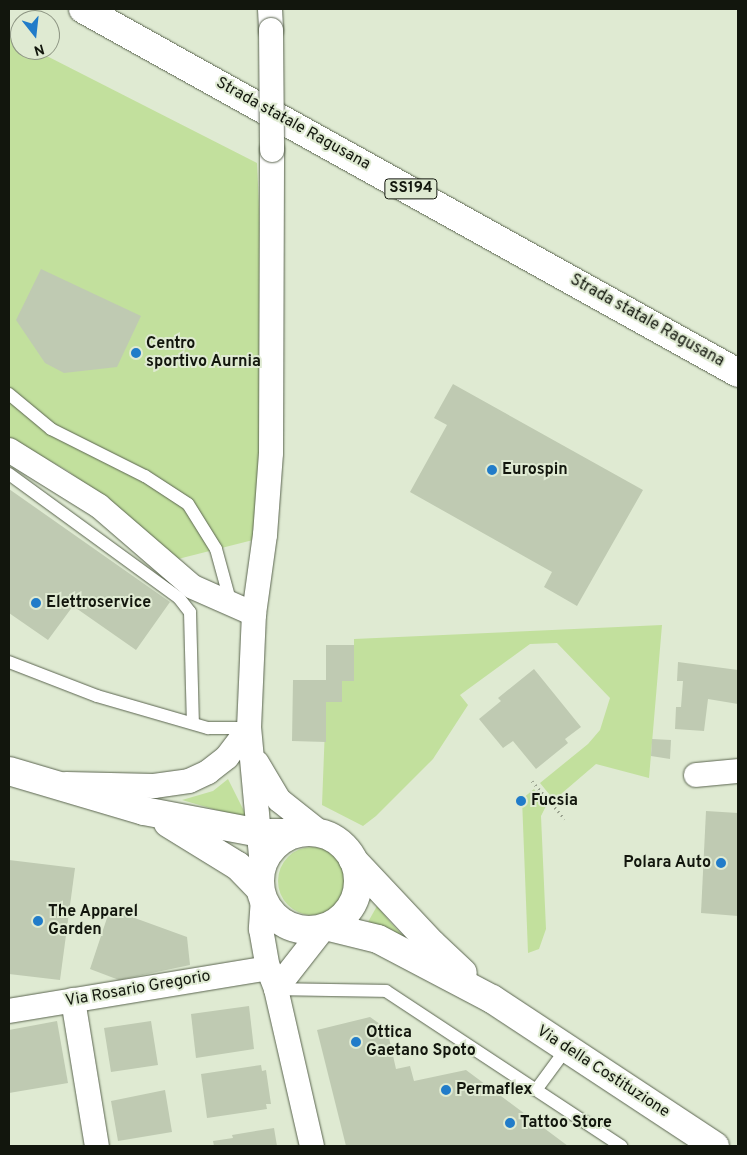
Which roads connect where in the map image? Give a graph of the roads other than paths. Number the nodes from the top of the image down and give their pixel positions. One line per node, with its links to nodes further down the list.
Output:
1 (83, 9): 3 (main road, Strada statale Ragusana / SS194)
2 (270, 20): 8 (street, bridge)
3 (738, 372)
4 (9, 394): 7 (lane)
5 (9, 450): 7 (street)
6 (9, 474): 10 (lane)
7 (231, 604): 8 (street)
8 (254, 614): 11 (street)
9 (9, 662): 10 (lane)
10 (193, 724): 11 (lane)
11 (249, 736): 15 (street); 17 (street); 18 (street)
12 (9, 771): 15 (main road)
13 (738, 771): 14 (street)
14 (696, 774)
15 (58, 784): 16 (main road)
16 (144, 811): 17 (main road); 20 (main road)
17 (260, 833): 18 (main road); 20 (street)
18 (311, 834): 19 (main road); 20 (main road)
19 (354, 860): 21 (main road); 23 (main road)
20 (262, 885): 21 (main road); 22 (street)
21 (326, 928): 22 (street); 23 (main road)
22 (272, 978): 24 (street, Via Rosario Gregorio); 27 (lane); 29 (street)
23 (492, 999): 26 (main road, Via della Costituzione)
24 (73, 1000): 25 (street, Via Rosario Gregorio); 28 (street)
25 (9, 1011)
26 (567, 1048): 27 (lane); 31 (main road, Via della Costituzione)
27 (536, 1090): 30 (lane)
28 (97, 1146)
29 (312, 1146)
30 (621, 1146)
31 (715, 1146)

